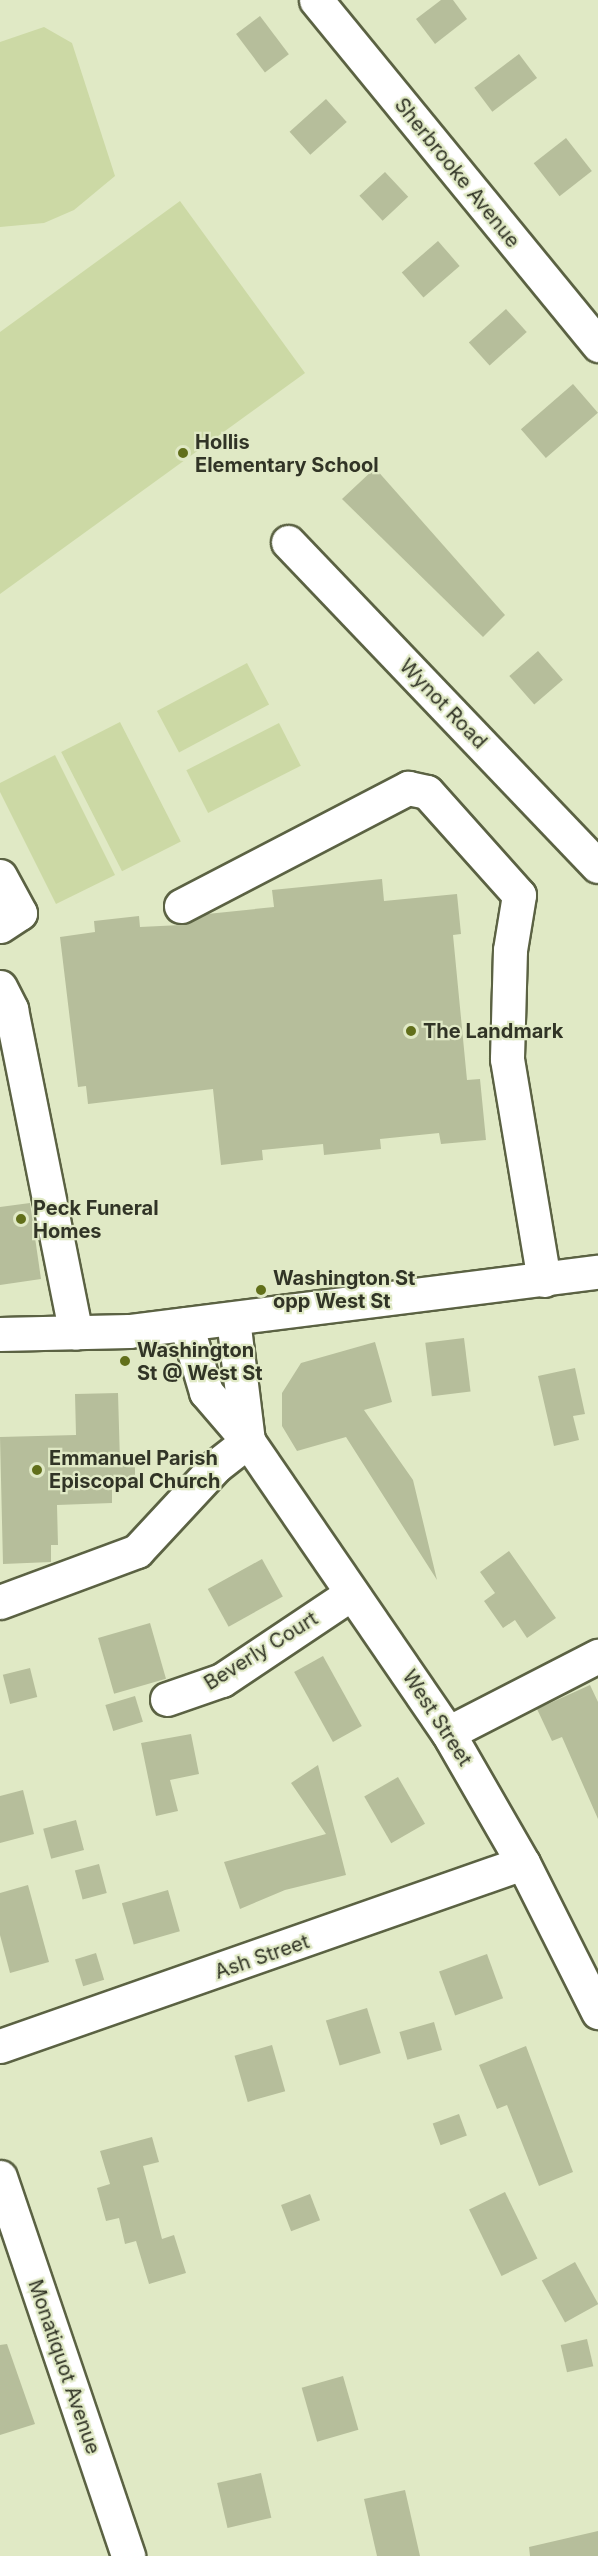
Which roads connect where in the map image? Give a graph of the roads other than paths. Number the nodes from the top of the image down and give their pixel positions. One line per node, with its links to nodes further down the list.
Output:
1 (316, 0): 2 (street, Sherbrooke Avenue)
2 (598, 345)
3 (288, 542): 4 (street, Wynot Road)
4 (598, 866)
5 (0, 876): 7 (street)
6 (182, 906): 10 (street)
7 (0, 926)
8 (0, 987): 13 (street)
9 (598, 1272): 10 (street)
10 (544, 1280): 11 (street)
11 (233, 1319): 12 (street); 15 (street, West Street)
12 (186, 1324): 13 (street); 15 (street, West Street)
13 (76, 1333): 14 (street)
14 (0, 1334)
15 (248, 1441): 16 (street, West Street); 17 (street)
16 (352, 1593): 19 (street, Beverly Court); 20 (street, West Street)
17 (0, 1602)
18 (598, 1656): 20 (street)
19 (167, 1699)
20 (448, 1733): 21 (street, West Street)
21 (523, 1863): 22 (street, West Street); 23 (street, Ash Street)
22 (598, 2012)
23 (0, 2046)
24 (0, 2177): 25 (street, Monatiquot Avenue)
25 (128, 2556)

